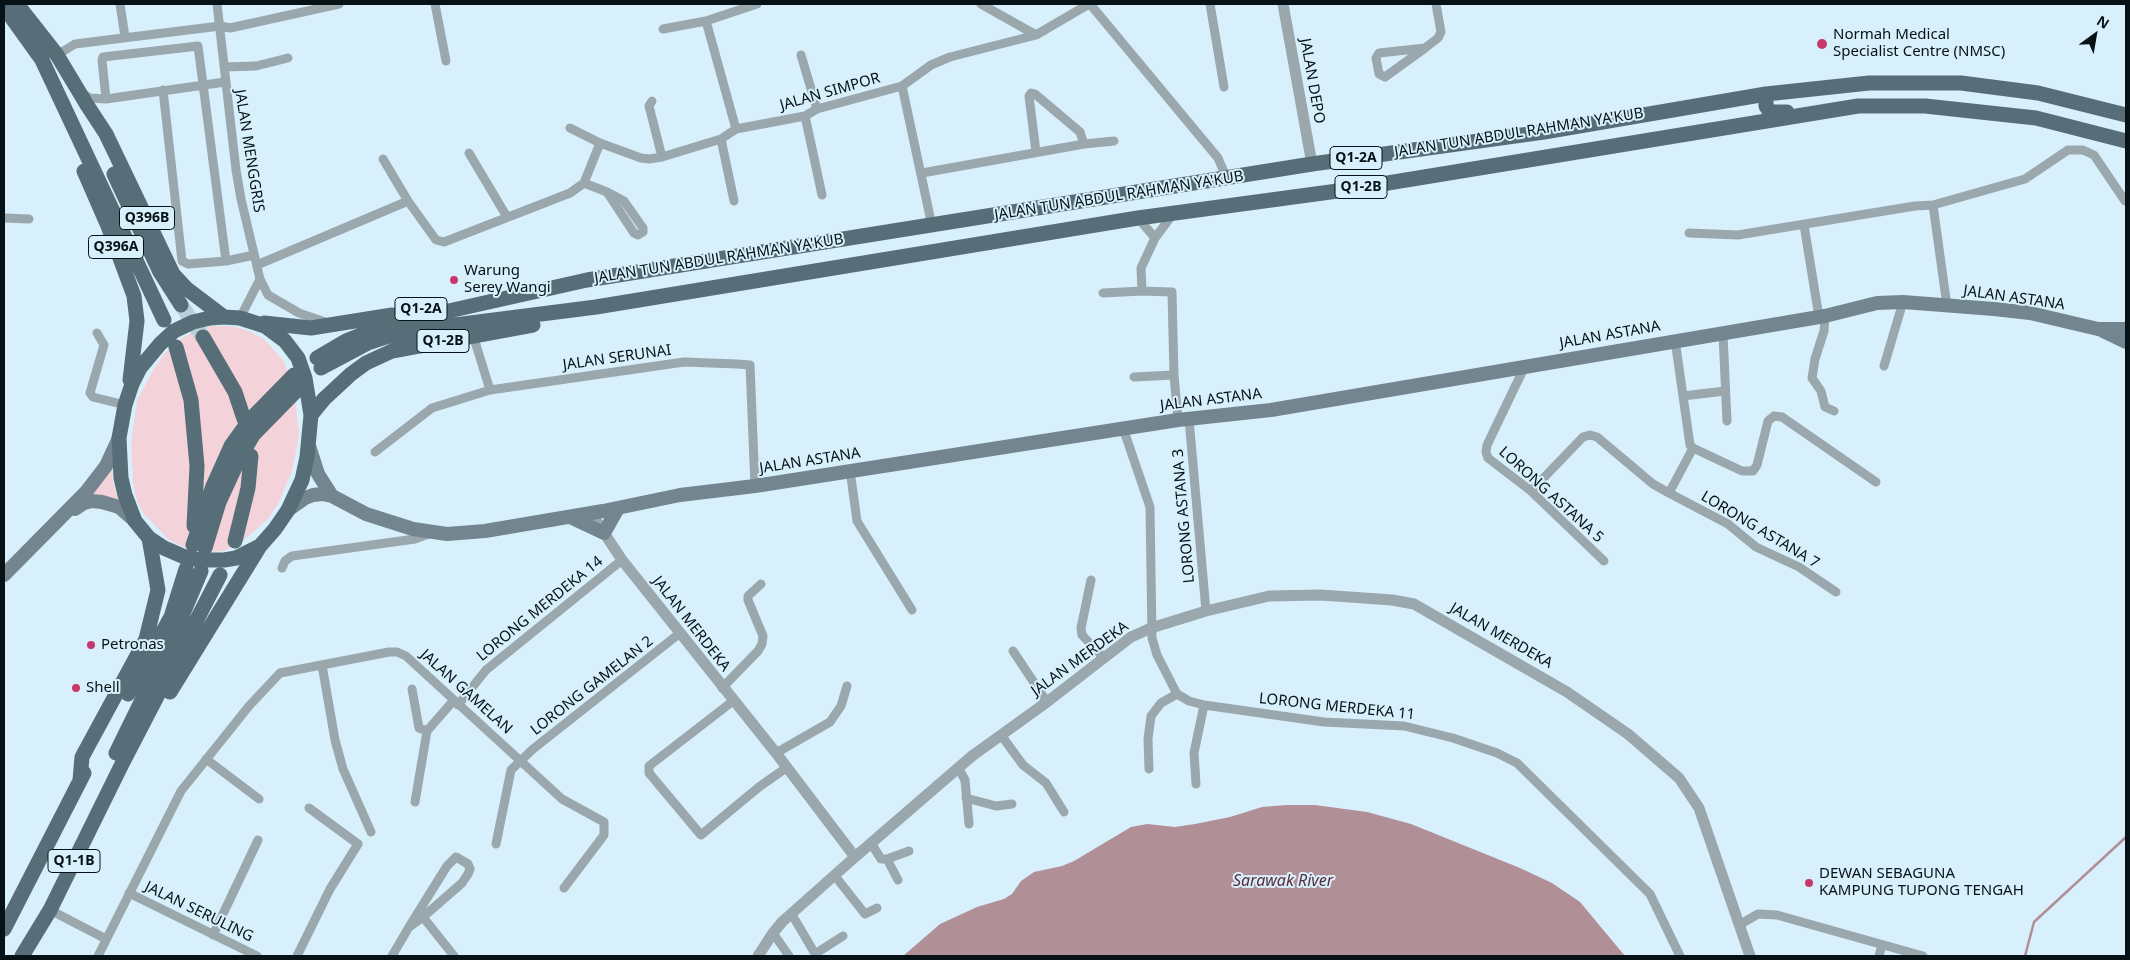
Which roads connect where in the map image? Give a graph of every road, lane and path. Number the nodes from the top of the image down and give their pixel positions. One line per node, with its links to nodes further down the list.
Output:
1 (16, 4): 19 (main road, Q396B)
2 (120, 4): 17 (street)
3 (217, 4): 14 (street, JALAN MENGGRIS)
4 (339, 4): 14 (street)
5 (435, 4): 22 (street)
6 (757, 4): 13 (street)
7 (981, 4): 16 (street)
8 (1090, 4): 16 (street, JALAN SIMPOR); 52 (street, JALAN SIMPOR)
9 (1210, 4): 27 (street)
10 (1283, 4): 50 (street, JALAN DEPO)
11 (1436, 4): 18 (street)
12 (4, 7): 33 (main road, Q396A)
13 (706, 21): 15 (street); 40 (street)
14 (220, 26): 17 (street); 23 (street, JALAN MENGGRIS)
15 (663, 29)
16 (1036, 35): 26 (street, JALAN SIMPOR)
17 (125, 37): 19 (street)
18 (1425, 48): 18 (street)
19 (57, 55): 29 (main road, Q396B)
20 (801, 55): 36 (street)
21 (288, 58): 23 (street)
22 (446, 61)
23 (224, 67): 24 (street, JALAN MENGGRIS)
24 (225, 82): 25 (street); 69 (street, JALAN MENGGRIS)
25 (204, 84): 28 (street); 31 (street); 70 (street)
26 (902, 86): 36 (street, JALAN SIMPOR); 51 (street)
27 (1224, 87)
28 (163, 90): 31 (street); 70 (street)
29 (79, 92): 31 (street); 34 (main road, Q396B)
30 (1766, 94): 35 (main road); 37 (main road, JALAN TUN ABDUL RAHMAN YA'KUB / Q1-2A); 50 (main road, JALAN TUN ABDUL RAHMAN YA'KUB / Q1-2A)
31 (106, 99)
32 (652, 101): 48 (street)
33 (63, 105): 82 (main road); 102 (main road, Q396A)
34 (87, 105): 77 (main road); 81 (main road, Q396B)
35 (1858, 106): 43 (main road, JALAN TUN ABDUL RAHMAN YA'KUB / Q1-2B); 60 (main road, JALAN TUN ABDUL RAHMAN YA'KUB / Q1-2B)
36 (817, 109): 38 (street, JALAN SIMPOR)
37 (2126, 115)
38 (805, 116): 40 (street, JALAN SIMPOR); 55 (street)
39 (570, 128): 44 (street, JALAN SIMPOR)
40 (736, 129): 41 (street, JALAN SIMPOR)
41 (721, 139): 48 (street, JALAN SIMPOR); 57 (street)
42 (1114, 141): 45 (street)
43 (2126, 141)
44 (600, 143): 48 (street, JALAN SIMPOR); 53 (street)
45 (1084, 144): 46 (street); 46 (street)
46 (1036, 152): 51 (street)
47 (469, 153): 61 (street)
48 (662, 157)
49 (383, 159): 56 (street)
50 (1312, 164): 52 (main road, JALAN TUN ABDUL RAHMAN YA'KUB / Q1-2A)
51 (922, 173): 66 (street)
52 (1227, 178): 66 (main road, JALAN TUN ABDUL RAHMAN YA'KUB / Q1-2A)
53 (584, 184): 54 (street); 61 (street)
54 (607, 192): 54 (street)
55 (822, 195)
56 (408, 201): 61 (street); 71 (street)
57 (734, 201)
58 (2125, 201): 59 (street)
59 (1933, 205): 65 (street); 79 (street)
60 (1173, 214): 63 (main road, JALAN TUN ABDUL RAHMAN YA'KUB / Q1-2B); 68 (street)
61 (507, 217)
62 (4, 218): 64 (street)
63 (1138, 218): 68 (street); 78 (main road, JALAN TUN ABDUL RAHMAN YA'KUB / Q1-2B)
64 (30, 219)
65 (1804, 225): 67 (street); 80 (street)
66 (932, 226): 73 (main road, JALAN TUN ABDUL RAHMAN YA'KUB / Q1-2A)
67 (1689, 233)
68 (1155, 238): 74 (street)
69 (254, 255): 70 (street); 71 (street, JALAN MENGGRIS)
70 (226, 261)
71 (257, 265): 72 (street, JALAN MENGGRIS)
72 (260, 279): 83 (street); 84 (street, JALAN MENGGRIS)
73 (587, 280): 78 (main road, JALAN TUN ABDUL RAHMAN YA'KUB); 84 (main road, Q1-2A)
74 (1142, 291): 75 (street); 96 (street, LORONG ASTANA 3)
75 (1103, 294)
76 (1903, 302): 79 (main road, JALAN ASTANA); 80 (main road, JALAN ASTANA); 95 (street)
77 (181, 305)
78 (596, 306): 89 (main road, Q1-2B)
79 (1947, 306): 85 (main road, JALAN ASTANA)
80 (1822, 316): 88 (main road, JALAN ASTANA); 103 (street)
81 (224, 317): 83 (main road); 102 (main road)
82 (164, 320)
83 (248, 320): 84 (main road, Q1-2A); 104 (main road)
84 (338, 325)
85 (2098, 329): 86 (main road, JALAN ASTANA); 92 (main road, JALAN ASTANA)
86 (2126, 329)
87 (98, 333): 102 (street)
88 (1724, 334): 91 (main road, JALAN ASTANA); 100 (street)
89 (473, 335): 99 (street); 104 (main road, Q1-2B)
90 (203, 337): 105 (main road)
91 (1675, 340): 94 (main road, JALAN ASTANA); 101 (street)
92 (2126, 342)
93 (176, 347): 98 (main road)
94 (1526, 366): 106 (main road, JALAN ASTANA); 117 (street, LORONG ASTANA 5)
95 (1884, 366)
96 (1174, 375): 97 (street); 106 (street, LORONG ASTANA 3)
97 (1134, 377)
98 (296, 382)
99 (490, 390): 112 (street, JALAN SERUNAI); 116 (street, JALAN SERUNAI)
100 (1725, 391): 101 (street); 107 (street)
101 (1683, 396): 111 (street)
102 (126, 400): 109 (main road)
103 (1834, 411)
104 (311, 415): 110 (main road)
105 (244, 419)
106 (1184, 419): 108 (main road, JALAN ASTANA); 142 (street, LORONG ASTANA 3)
107 (1727, 421)
108 (1123, 428): 114 (main road, JALAN ASTANA); 143 (street)
109 (119, 438): 124 (main road); 125 (main road)
110 (308, 445): 119 (main road); 121 (main road)
111 (1693, 448): 115 (street); 118 (street)
112 (376, 452)
113 (251, 456): 129 (main road)
114 (850, 470): 116 (main road, JALAN ASTANA); 141 (street)
115 (1876, 482)
116 (756, 486): 120 (main road, JALAN ASTANA)
117 (1531, 491): 118 (street, LORONG ASTANA 7); 132 (street, LORONG ASTANA 5)
118 (1669, 493): 140 (street, LORONG ASTANA 7)
119 (332, 496): 121 (main road); 126 (main road, JALAN ASTANA)
120 (618, 508): 122 (main road, JALAN ASTANA); 127 (main road)
121 (288, 510): 130 (main road)
122 (591, 513): 123 (main road, JALAN ASTANA); 127 (street, JALAN MERDEKA)
123 (570, 517): 126 (main road, JALAN ASTANA); 127 (main road)
124 (62, 518): 125 (main road); 137 (main road)
125 (135, 521): 128 (main road)
126 (431, 533): 134 (street)
127 (604, 533): 131 (street, JALAN MERDEKA)
128 (149, 538): 130 (main road); 165 (main road)
129 (235, 541)
130 (260, 546): 161 (main road, Q1-1B)
131 (622, 560): 144 (street, JALAN MERDEKA); 153 (street, LORONG MERDEKA 14)
132 (1604, 560)
133 (186, 568): 165 (main road)
134 (282, 568)
135 (201, 571): 197 (main road)
136 (220, 575): 161 (main road)
137 (4, 576)
138 (1091, 580): 146 (street)
139 (761, 584): 149 (street)
140 (1836, 592)
141 (912, 610)
142 (1206, 611): 143 (street, JALAN MERDEKA); 189 (street, JALAN MERDEKA)
143 (1151, 628): 146 (street, JALAN MERDEKA); 151 (street)
144 (680, 633): 149 (street, JALAN MERDEKA); 160 (street, LORONG GAMELAN 2)
145 (1013, 651): 154 (street)
146 (1103, 657): 154 (street, JALAN MERDEKA)
147 (322, 665): 153 (street, JALAN GAMELAN); 159 (street, JALAN GAMELAN); 174 (street)
148 (847, 686): 158 (street)
149 (722, 688): 152 (street, JALAN MERDEKA)
150 (412, 689): 156 (street)
151 (1177, 694): 155 (street, LORONG MERDEKA 11); 164 (street)
152 (733, 701): 158 (street, JALAN MERDEKA); 163 (street)
153 (456, 702): 156 (street, LORONG MERDEKA 14); 160 (street, JALAN GAMELAN)
154 (1047, 702): 157 (street, JALAN MERDEKA)
155 (1204, 705): 166 (street); 206 (street, LORONG MERDEKA 11)
156 (427, 731): 169 (street)
157 (1001, 735): 162 (street, JALAN MERDEKA); 172 (street)
158 (776, 753): 163 (street, JALAN MERDEKA)
159 (206, 760): 168 (street); 184 (street, JALAN GAMELAN)
160 (521, 761): 177 (street, LORONG GAMELAN 2); 183 (street, JALAN GAMELAN)
161 (122, 764): 186 (main road, Q1-1B)
162 (958, 767): 167 (street); 176 (street, JALAN MERDEKA)
163 (786, 768): 179 (street, JALAN MERDEKA)
164 (1149, 769)
165 (80, 780): 191 (main road)
166 (1196, 784)
167 (966, 798): 170 (street); 173 (street)
168 (259, 799)
169 (414, 802)
170 (1012, 804)
171 (309, 808): 201 (street)
172 (1064, 812)
173 (969, 824)
174 (371, 832)
175 (258, 840): 193 (street)
176 (871, 843): 179 (street, JALAN MERDEKA); 180 (street)
177 (496, 844)
178 (909, 851): 180 (street)
179 (855, 857): 181 (street)
180 (887, 859): 182 (street)
181 (835, 876): 185 (street); 187 (street)
182 (898, 880)
183 (564, 888)
184 (129, 893): 193 (street, JALAN SERULING); 195 (street, JALAN GAMELAN)
185 (877, 908)
186 (50, 910): 195 (street); 198 (main road, Q1-1B)
187 (791, 913): 192 (street); 194 (street)
188 (424, 917): 190 (street); 190 (street); 203 (street)
189 (1739, 925): 196 (street); 207 (street, JALAN MERDEKA)
190 (409, 927): 202 (street)
191 (4, 929)
192 (773, 933): 204 (street); 205 (street)
193 (213, 935): 200 (street, JALAN SERULING)
194 (843, 936)
195 (106, 939): 199 (street, JALAN GAMELAN)
196 (1882, 945): 208 (street); 209 (street)
197 (16, 956)
198 (22, 956)
199 (98, 956)
200 (257, 956)
201 (298, 956)
202 (392, 956)
203 (454, 956)
204 (758, 956)
205 (789, 956)
206 (1680, 956)
207 (1750, 956)
208 (1879, 956)
209 (1923, 956)

